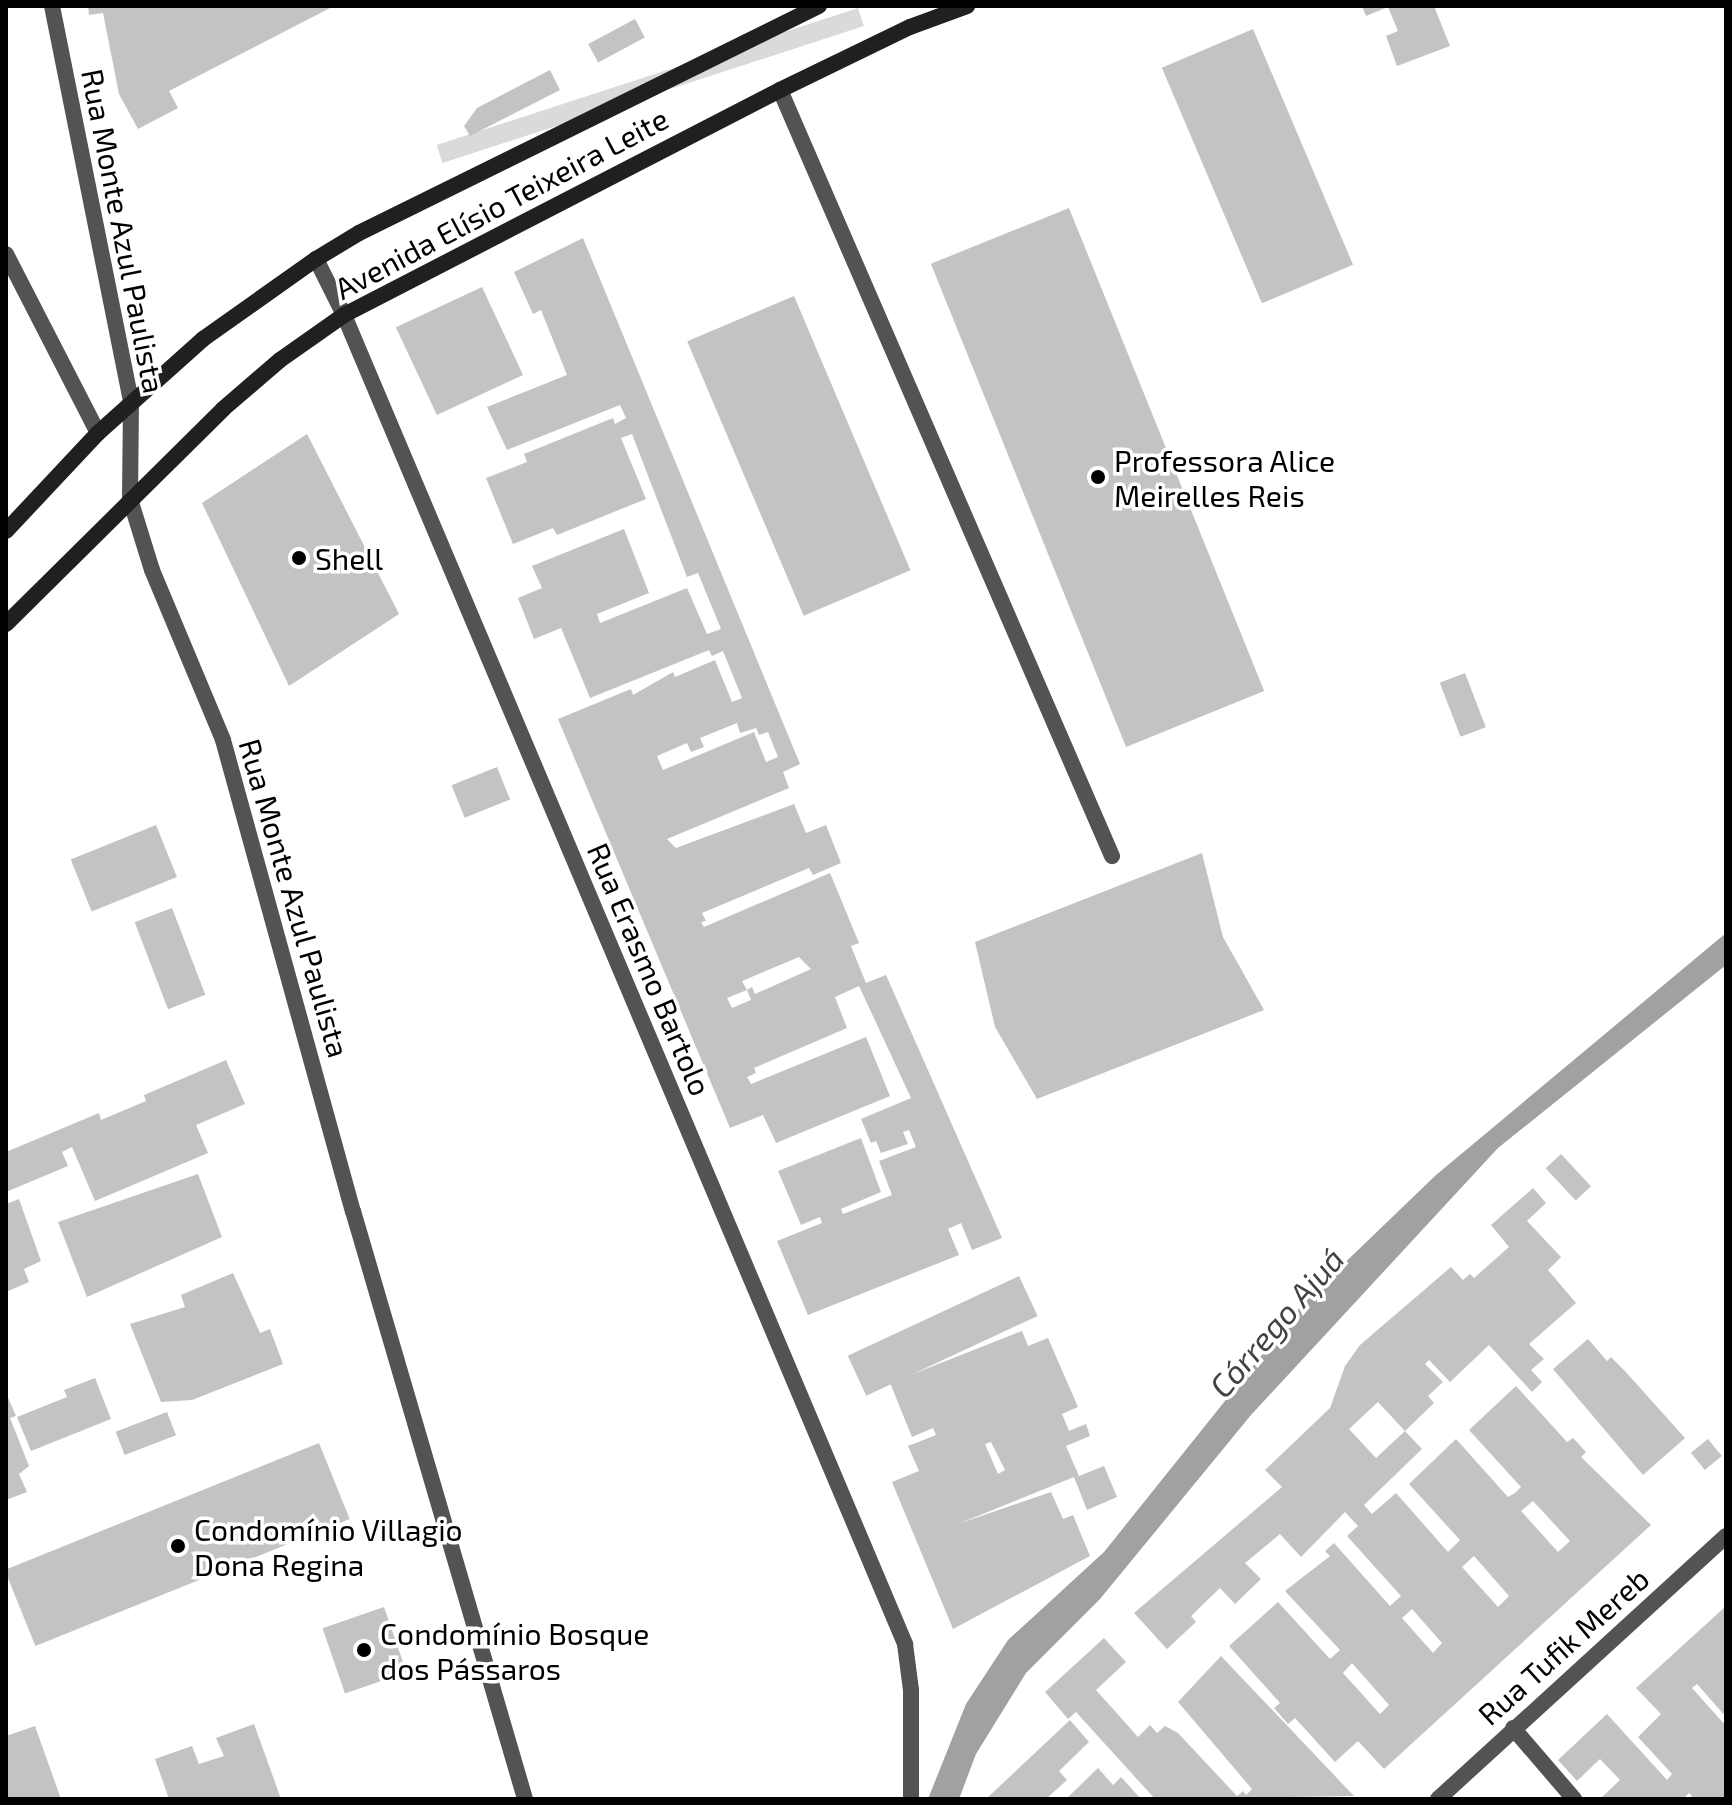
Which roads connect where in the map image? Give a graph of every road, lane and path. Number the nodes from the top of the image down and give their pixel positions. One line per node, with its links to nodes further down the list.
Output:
1 (52, 6): 8 (street, Rua Monte Azul Paulista)
2 (819, 6): 6 (main road, Avenida Elísio Teixeira Leite)
3 (967, 6): 4 (main road, Avenida Elísio Teixeira Leite)
4 (780, 90): 7 (main road, Avenida Elísio Teixeira Leite); 13 (street)
5 (6, 254): 9 (street)
6 (316, 259): 7 (street, Rua Erasmo Bartolo); 8 (main road, Avenida Elísio Teixeira Leite)
7 (344, 315): 10 (main road, Avenida Elísio Teixeira Leite); 17 (street, Rua Erasmo Bartolo)
8 (131, 402): 9 (main road, Avenida Elísio Teixeira Leite); 10 (street, Rua Monte Azul Paulista)
9 (98, 433): 11 (main road, Avenida Elísio Teixeira Leite)
10 (130, 499): 12 (main road, Avenida Elísio Teixeira Leite); 16 (street, Rua Monte Azul Paulista)
11 (6, 531)
12 (6, 624)
13 (1112, 856)
14 (1726, 1536): 15 (street, Rua Tufik Mereb)
15 (1513, 1728): 18 (street, Rua Tufik Mereb); 19 (street)
16 (525, 1799)
17 (911, 1799)
18 (1438, 1799)
19 (1574, 1799)

